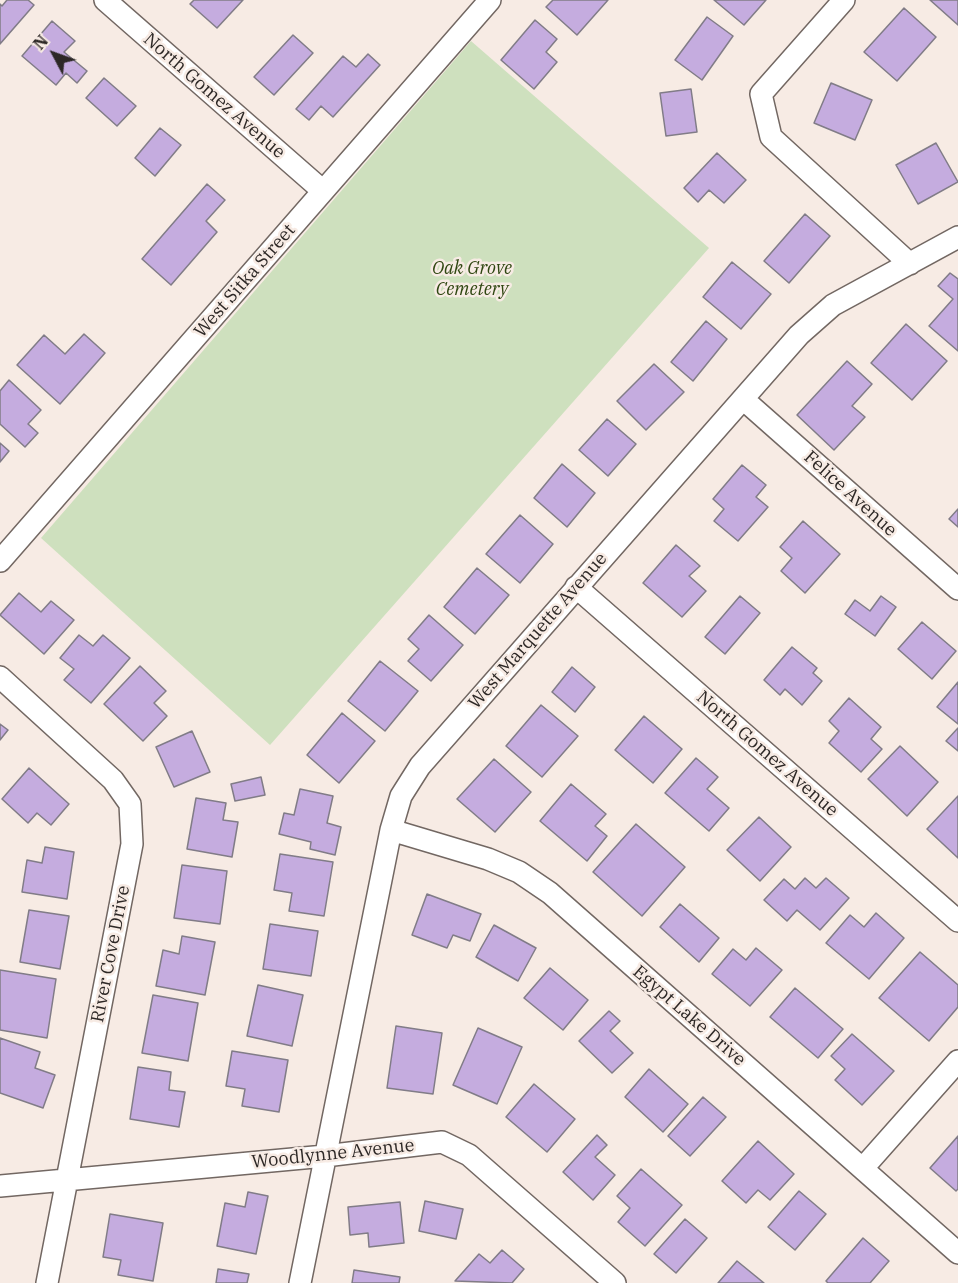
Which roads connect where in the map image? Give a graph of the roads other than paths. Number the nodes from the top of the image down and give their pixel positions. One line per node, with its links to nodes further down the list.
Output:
1 (105, 0): 4 (street, North Gomez Avenue)
2 (490, 0): 4 (street, West Sitka Street)
3 (844, 0): 6 (street)
4 (323, 191): 8 (street, West Sitka Street)
5 (958, 237): 6 (street, West Marquette Avenue)
6 (910, 264): 7 (street, West Marquette Avenue)
7 (743, 399): 9 (street, West Marquette Avenue); 10 (street, Felice Avenue)
8 (0, 561)
9 (576, 587): 12 (street, West Marquette Avenue); 13 (street, North Gomez Avenue)
10 (958, 590)
11 (0, 677): 17 (street, River Cove Drive)
12 (391, 830): 15 (street, West Marquette Avenue); 16 (street, Egypt Lake Drive)
13 (958, 921)
14 (958, 1061): 16 (street)
15 (325, 1156): 17 (street, Woodlynne Avenue); 21 (street, West Marquette Avenue); 22 (street, Woodlynne Avenue)
16 (863, 1168): 19 (street, Egypt Lake Drive)
17 (68, 1179): 18 (street, Woodlynne Avenue); 20 (street, River Cove Drive)
18 (0, 1186)
19 (958, 1253)
20 (47, 1283)
21 (300, 1283)
22 (615, 1283)

